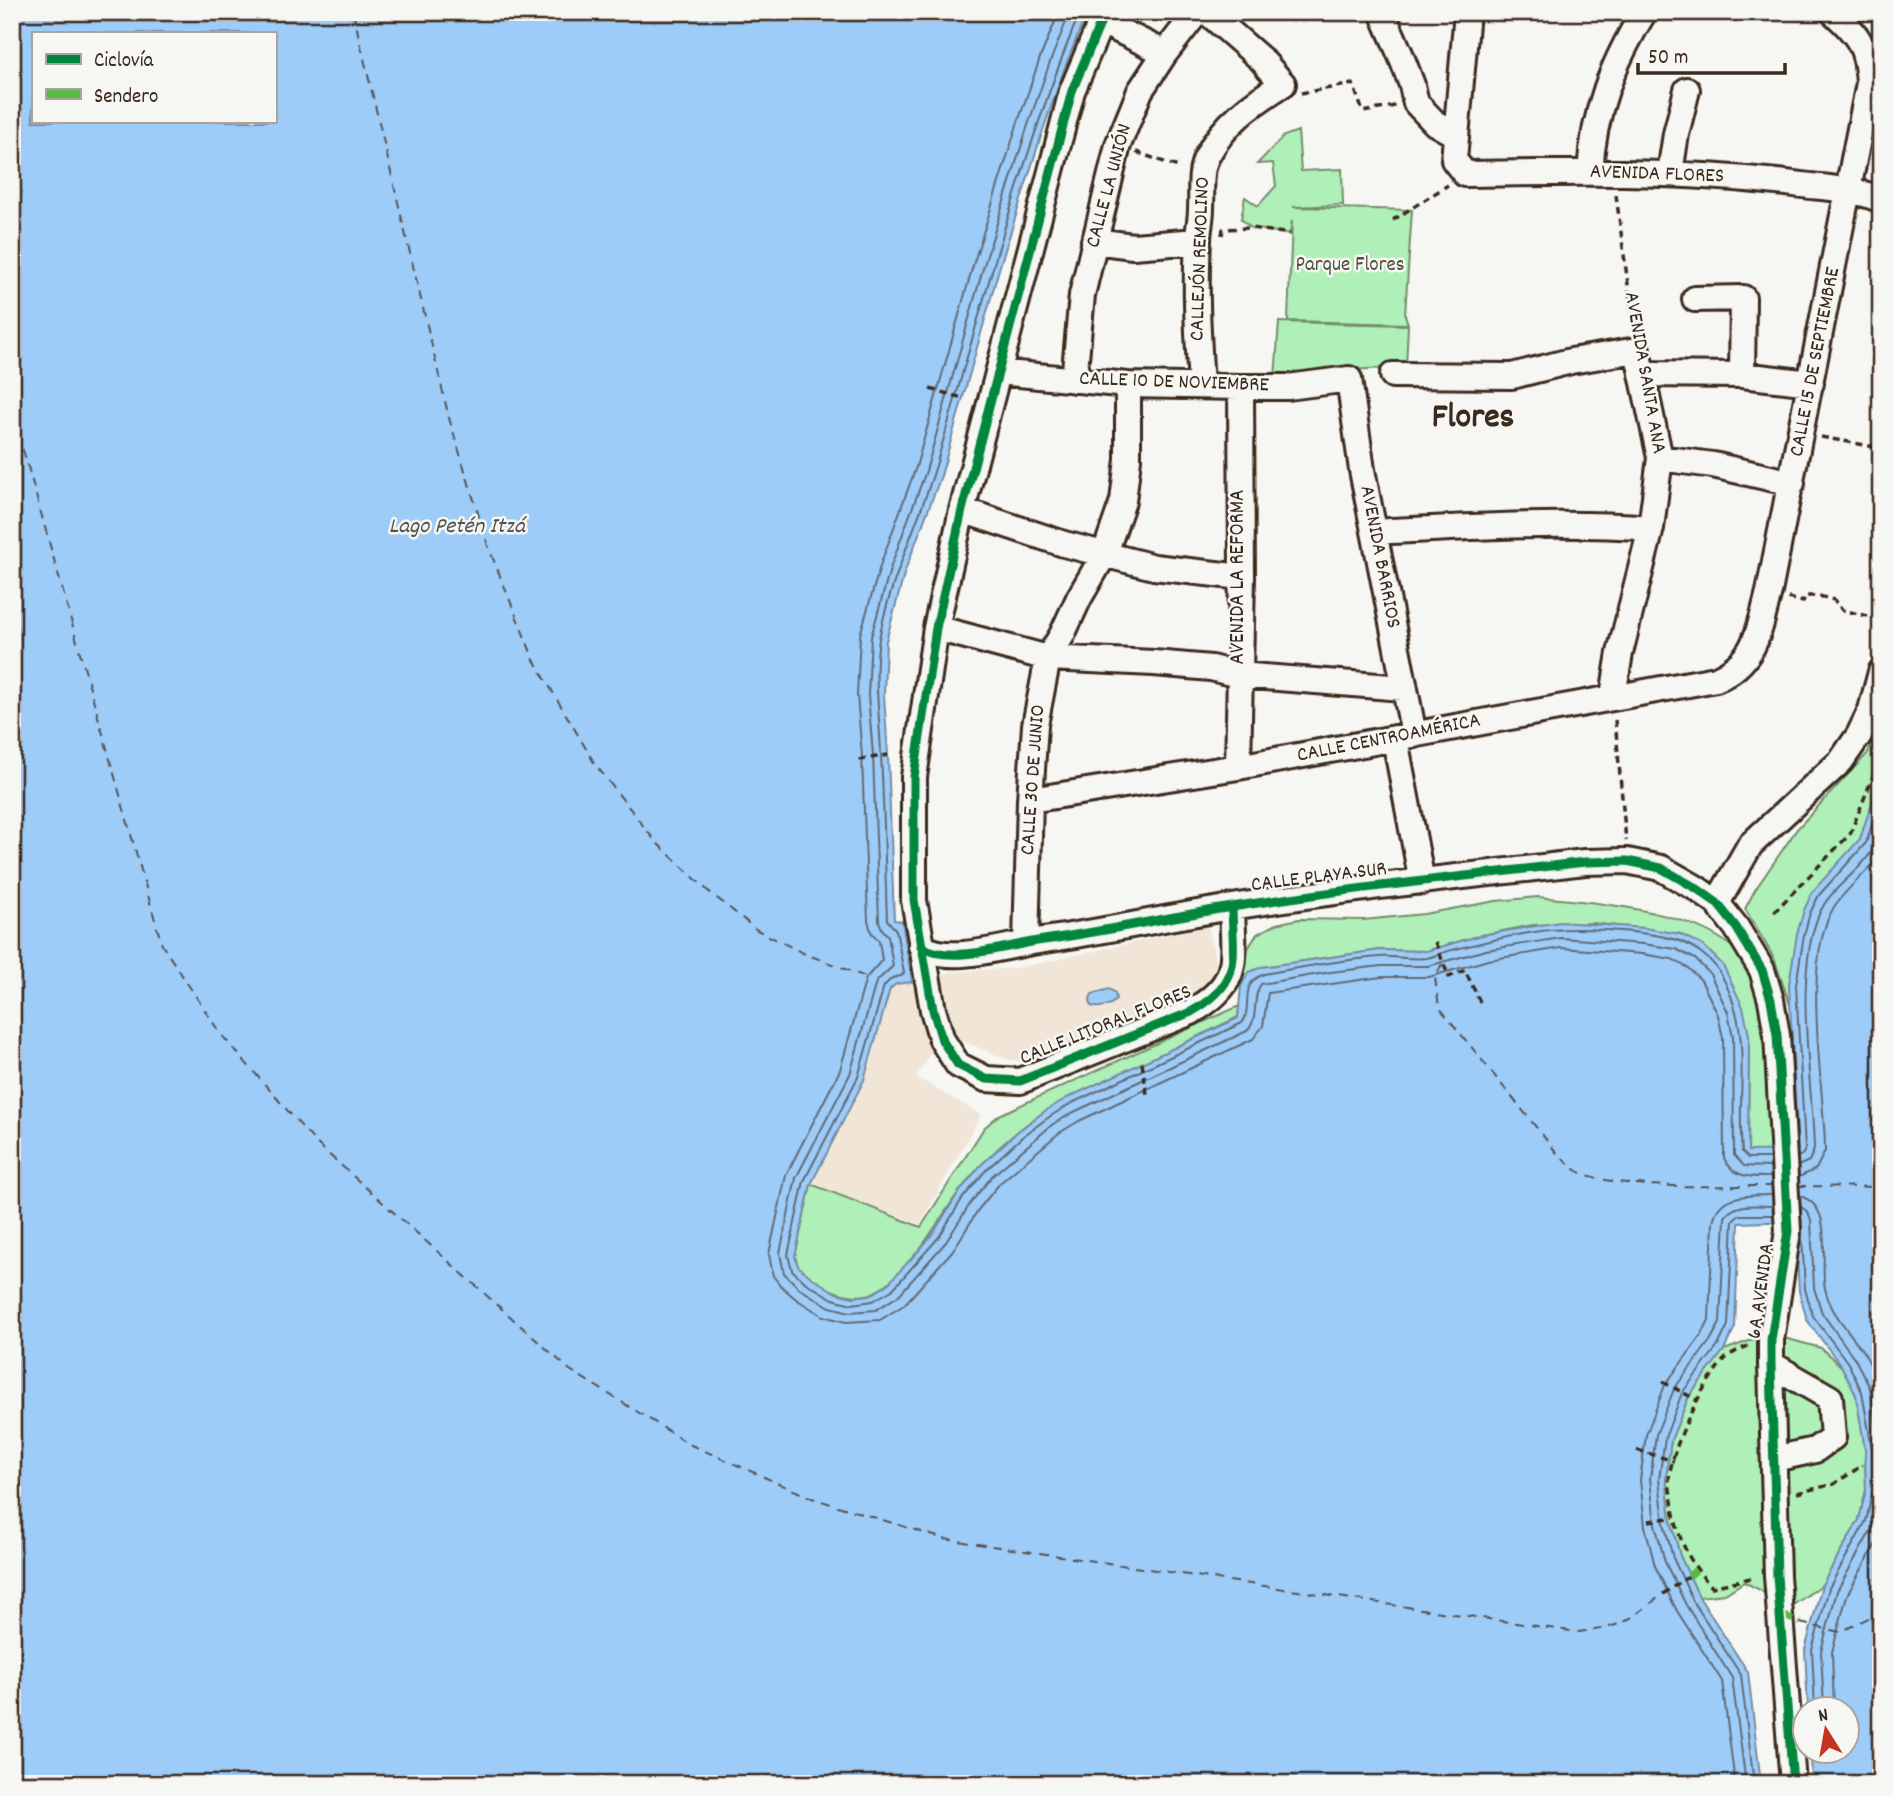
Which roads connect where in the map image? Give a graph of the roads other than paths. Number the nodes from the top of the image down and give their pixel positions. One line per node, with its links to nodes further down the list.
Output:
1 (1197, 12): 8 (street, CALLE LA UNIÓN)
2 (1207, 12): 16 (street, CALLEJÓN REMOLINO)
3 (1382, 12): 10 (street)
4 (1467, 12): 10 (street)
5 (1644, 12): 11 (street)
6 (1833, 12): 13 (street, CALLE 15 DE SEPTIEMBRE)
7 (1103, 17): 8 (street); 19 (street, CALLE LITORAL FLORES)
8 (1165, 53): 15 (street, CALLE LA UNIÓN)
9 (1687, 90): 12 (street)
10 (1456, 135): 11 (street, AVENIDA FLORES)
11 (1602, 172): 12 (street, AVENIDA FLORES)
12 (1670, 173): 13 (street, AVENIDA FLORES)
13 (1849, 191): 14 (street, AVENIDA FLORES); 24 (street, CALLE 15 DE SEPTIEMBRE)
14 (1881, 200)
15 (1094, 241): 16 (street); 23 (street, CALLE LA UNIÓN)
16 (1198, 241): 26 (street, CALLEJÓN REMOLINO)
17 (1695, 299): 21 (street)
18 (1639, 362): 20 (street); 21 (street); 28 (street, AVENIDA SANTA ANA)
19 (998, 372): 23 (street, CALLE 10 DE NOVIEMBRE); 30 (street, CALLE LITORAL FLORES)
20 (1393, 375)
21 (1742, 375): 24 (street)
22 (1349, 379): 27 (street, CALLE 10 DE NOVIEMBRE); 32 (street, AVENIDA BARRIOS)
23 (1074, 380): 25 (street, CALLE 10 DE NOVIEMBRE)
24 (1811, 383): 29 (street, CALLE 15 DE SEPTIEMBRE)
25 (1128, 384): 26 (street, CALLE 10 DE NOVIEMBRE); 33 (street, CALLE 30 DE JUNIO)
26 (1201, 385): 27 (street, CALLE 10 DE NOVIEMBRE)
27 (1241, 387): 34 (street, AVENIDA LA REFORMA)
28 (1660, 458): 29 (street); 31 (street, AVENIDA SANTA ANA)
29 (1792, 483): 37 (street, CALLE 15 DE SEPTIEMBRE)
30 (962, 510): 33 (street); 35 (street, CALLE LITORAL FLORES)
31 (1651, 528): 32 (street); 41 (street, AVENIDA SANTA ANA)
32 (1375, 532): 40 (street, AVENIDA BARRIOS)
33 (1105, 553): 34 (street); 36 (street, CALLE 30 DE JUNIO)
34 (1242, 577): 39 (street, AVENIDA LA REFORMA)
35 (936, 628): 36 (street); 49 (street, CALLE LITORAL FLORES)
36 (1048, 658): 39 (street); 44 (street, CALLE 30 DE JUNIO)
37 (1743, 663): 41 (street, CALLE CENTROAMÉRICA)
38 (1881, 672): 46 (street)
39 (1239, 675): 40 (street); 43 (street, AVENIDA LA REFORMA)
40 (1403, 688): 42 (street, AVENIDA BARRIOS)
41 (1614, 696): 42 (street, CALLE CENTROAMÉRICA)
42 (1404, 737): 43 (street, CALLE CENTROAMÉRICA); 45 (street, AVENIDA BARRIOS)
43 (1238, 767): 44 (street, CALLE CENTROAMÉRICA)
44 (1030, 800): 48 (street, CALLE 30 DE JUNIO)
45 (1422, 882): 46 (street, CALLE PLAYA SUR); 47 (street, CALLE PLAYA SUR)
46 (1717, 903): 50 (street, 6A AVENIDA)
47 (1232, 907): 48 (street, CALLE PLAYA SUR); 49 (street, CALLE LITORAL FLORES)
48 (1026, 942): 49 (street, CALLE PLAYA SUR)
49 (921, 946)
50 (1771, 1352): 51 (street, 6A AVENIDA); 51 (street)
51 (1774, 1459): 52 (street, 6A AVENIDA)
52 (1793, 1784)

